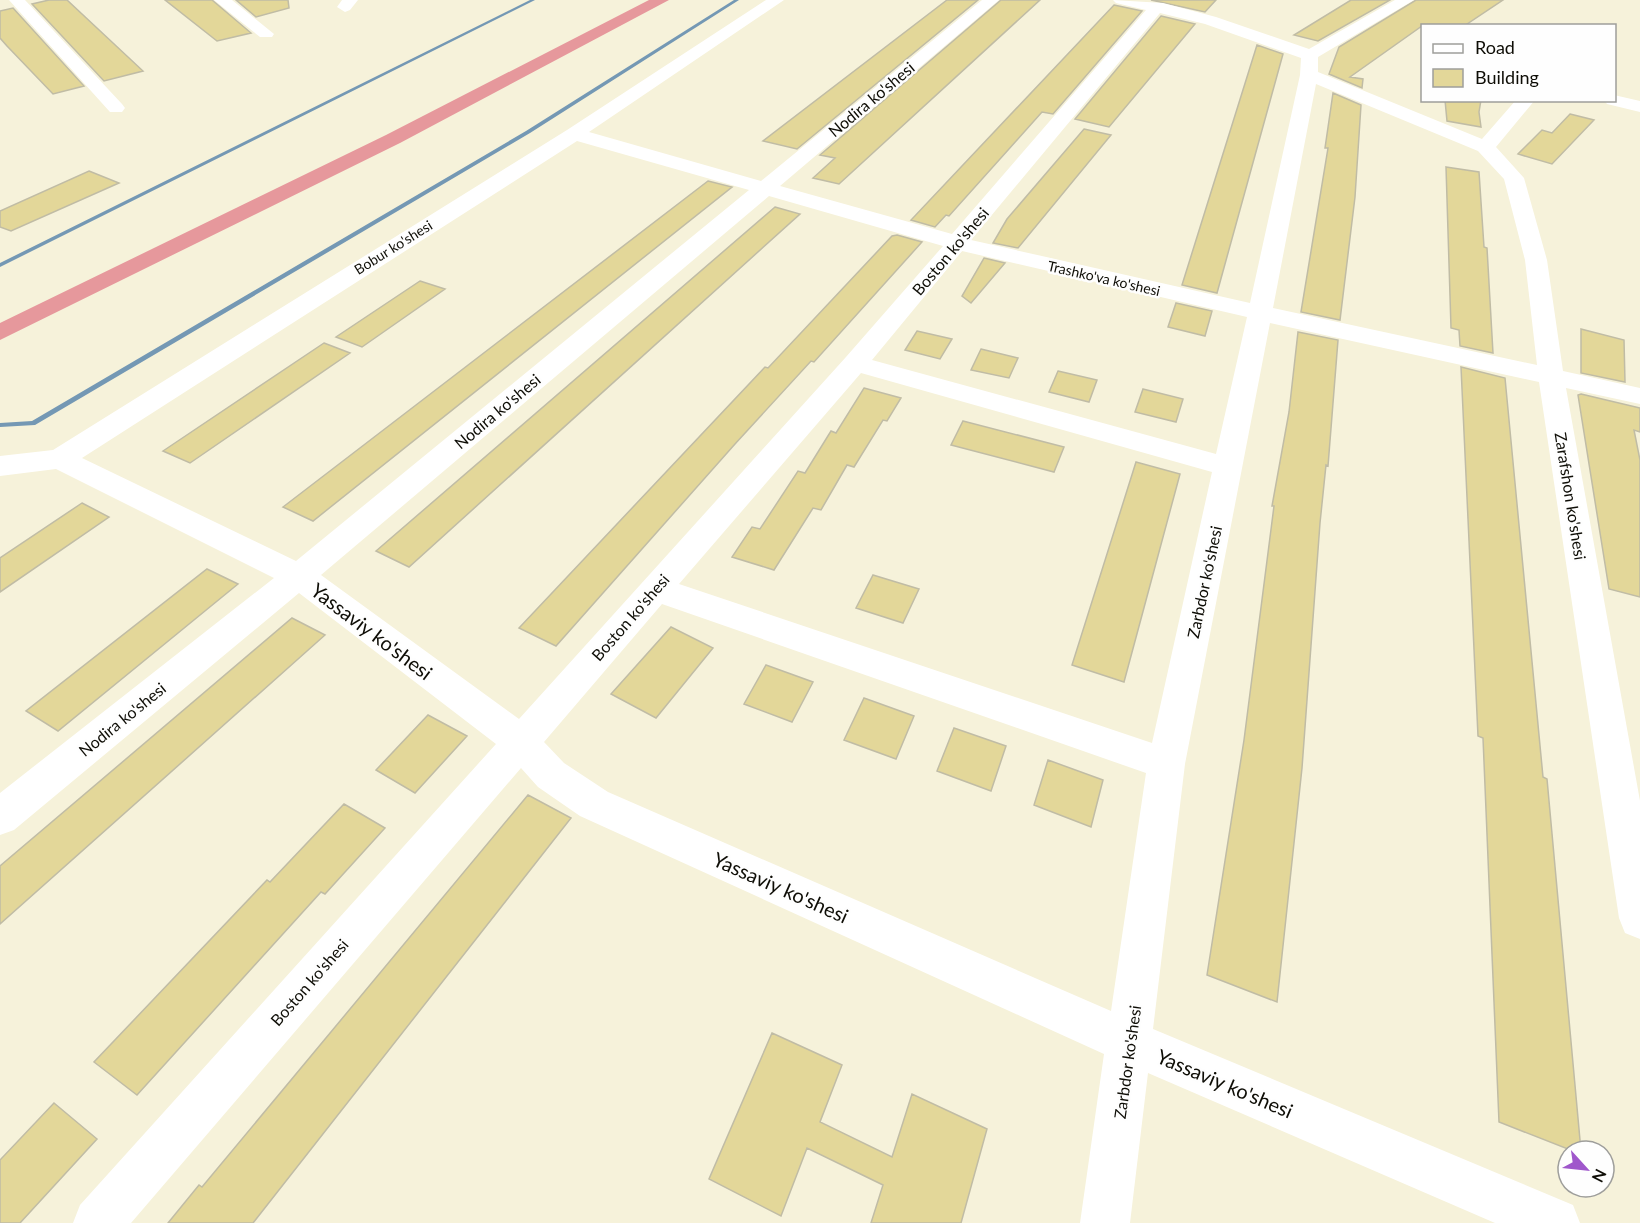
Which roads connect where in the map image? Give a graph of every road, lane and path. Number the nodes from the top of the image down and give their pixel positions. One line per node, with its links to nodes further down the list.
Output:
1 (17, 0): 14 (street)
2 (222, 0): 9 (street)
3 (661, 0): 20 (highway)
4 (776, 0): 15 (street, Bobur ko'shesi)
5 (991, 0): 17 (street, Nodira ko'shesi)
6 (1121, 0): 8 (street)
7 (1406, 0): 10 (street)
8 (1158, 6): 10 (street); 18 (street, Boston ko'shesi)
9 (266, 34)
10 (1310, 65): 16 (street); 19 (street, Zarbdor ko'shesi)
11 (1616, 101): 13 (street)
12 (1524, 102): 16 (street)
13 (1640, 107)
14 (116, 108)
15 (574, 134): 17 (street, Trashko'va ko'shesi); 24 (street, Bobur ko'shesi)
16 (1485, 147): 22 (street, Zarafshon ko'shesi)
17 (764, 188): 18 (street, Trashko'va ko'shesi); 27 (street, Nodira ko'shesi)
18 (958, 243): 19 (street, Trashko'va ko'shesi); 21 (street, Boston ko'shesi)
19 (1260, 314): 22 (street, Trashko'va ko'shesi); 26 (street, Zarbdor ko'shesi)
20 (0, 333)
21 (855, 363): 26 (street); 28 (street, Boston ko'shesi)
22 (1551, 376): 23 (street, Trashko'va ko'shesi); 32 (street, Zarafshon ko'shesi)
23 (1640, 396)
24 (60, 459): 25 (street, Bobur ko'shesi); 27 (street, Yassaviy ko'shesi)
25 (0, 466)
26 (1228, 467): 30 (street, Zarbdor ko'shesi)
27 (299, 576): 29 (street, Yassaviy ko'shesi); 31 (street, Nodira ko'shesi)
28 (655, 589): 29 (street, Boston ko'shesi); 30 (street)
29 (520, 741): 33 (street, Yassaviy ko'shesi); 34 (street, Boston ko'shesi)
30 (1166, 764): 33 (street, Zarbdor ko'shesi)
31 (0, 817)
32 (1640, 918)
33 (1129, 1042): 35 (street, Zarbdor ko'shesi); 36 (street, Yassaviy ko'shesi)
34 (98, 1223)
35 (1105, 1223)
36 (1555, 1223)

